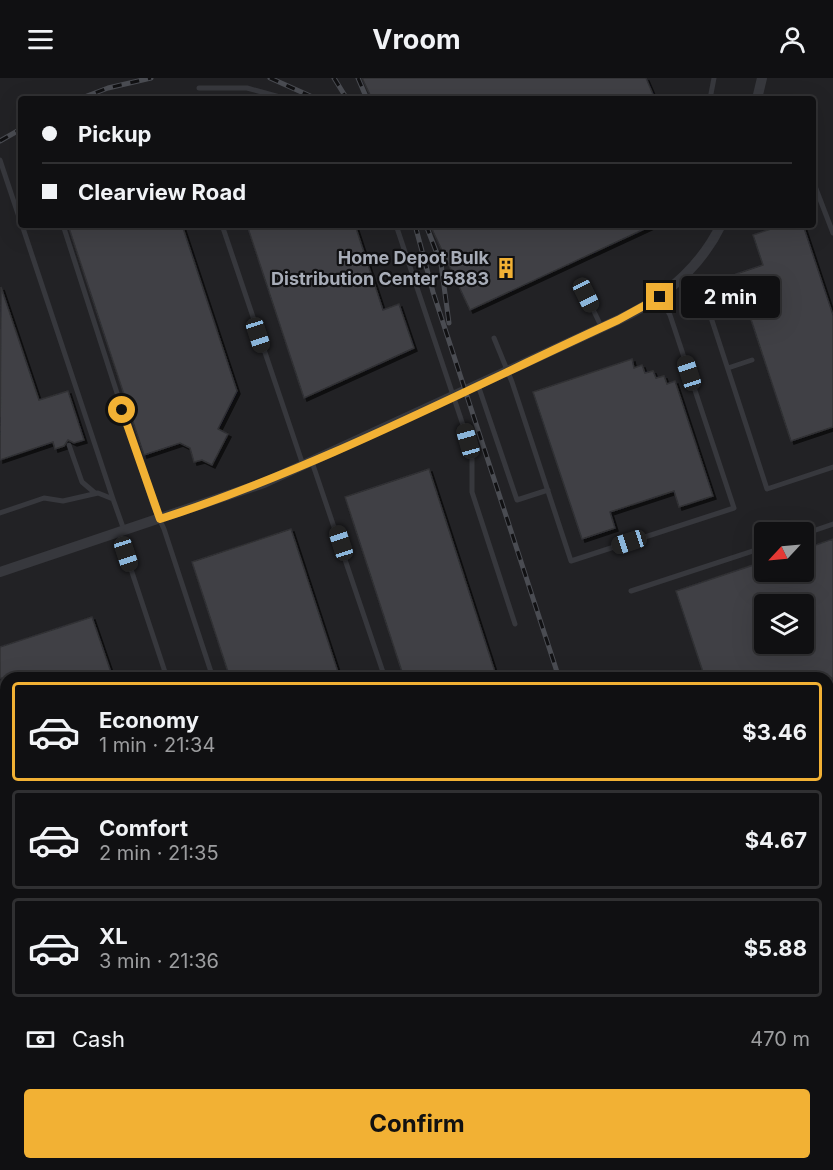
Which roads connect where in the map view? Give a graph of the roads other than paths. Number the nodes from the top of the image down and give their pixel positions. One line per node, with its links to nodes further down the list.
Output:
1 (714, 78): 5 (lane)
2 (762, 78): 6 (street)
3 (199, 88): 4 (lane)
4 (276, 96)
5 (711, 96)
6 (757, 96)
7 (0, 160): 9 (lane)
8 (816, 189): 15 (lane)
9 (18, 215)
10 (22, 228): 31 (lane)
11 (64, 228): 33 (lane)
12 (223, 228): 27 (lane)
13 (397, 228): 25 (lane)
14 (719, 228): 16 (street)
15 (833, 233)
16 (687, 274): 18 (street); 22 (lane)
17 (586, 295): 19 (lane)
18 (660, 297): 19 (street); 29 (lane)
19 (602, 328): 23 (street)
20 (494, 338): 23 (lane)
21 (752, 360): 22 (lane)
22 (728, 369): 28 (lane)
23 (508, 371): 24 (street); 29 (lane)
24 (478, 385): 25 (street); 29 (lane)
25 (453, 396): 27 (street); 40 (lane)
26 (69, 445): 30 (lane)
27 (308, 464): 33 (street); 43 (lane)
28 (833, 467)
29 (548, 490)
30 (95, 493): 31 (lane); 32 (lane)
31 (113, 499): 36 (lane)
32 (0, 513)
33 (160, 519): 36 (street); 42 (lane)
34 (833, 524): 35 (lane)
35 (814, 531)
36 (122, 532): 38 (street); 41 (lane)
37 (754, 551): 39 (lane)
38 (0, 572)
39 (631, 591)
40 (515, 624)
41 (164, 672)
42 (211, 672)
43 (383, 672)

